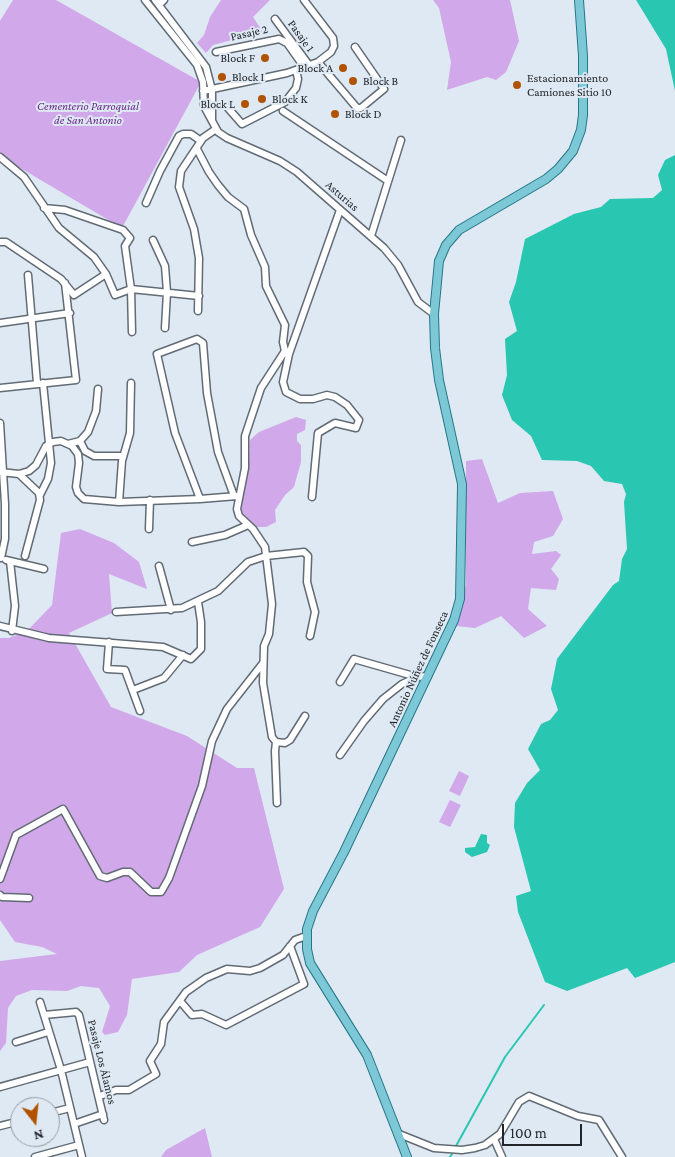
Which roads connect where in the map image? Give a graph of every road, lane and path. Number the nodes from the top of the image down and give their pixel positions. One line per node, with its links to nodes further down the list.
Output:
1 (145, 0): 13 (street, Asturias)
2 (164, 0): 5 (street)
3 (304, 0): 9 (street)
4 (577, 0): 37 (main road, Antonio Núñez de Fonseca)
5 (157, 2): 12 (street, Asturias)
6 (275, 19): 10 (street, Pasaje 1)
7 (356, 47): 9 (street)
8 (216, 52): 10 (street, Pasaje 2)
9 (318, 62): 10 (street)
10 (306, 66): 11 (street)
11 (296, 70): 12 (street); 14 (street)
12 (212, 90): 13 (street); 16 (street, Asturias)
13 (203, 91): 16 (street, Asturias)
14 (228, 108)
15 (283, 111): 22 (street)
16 (212, 122): 17 (street, Asturias)
17 (216, 129): 19 (street); 25 (street, Asturias)
18 (400, 140): 22 (street)
19 (201, 142): 20 (street); 23 (street)
20 (198, 149): 34 (street); 42 (street)
21 (0, 157): 24 (street)
22 (388, 182): 26 (street)
23 (146, 203)
24 (44, 208): 29 (street); 32 (street)
25 (340, 210): 26 (street, Asturias); 42 (street)
26 (371, 236): 37 (street, Asturias)
27 (153, 240): 33 (street)
28 (0, 242): 31 (street)
29 (106, 274): 31 (street); 32 (street)
30 (28, 275): 38 (street)
31 (65, 284): 36 (street)
32 (131, 289): 33 (street); 41 (street)
33 (167, 292): 34 (street); 40 (street)
34 (199, 296): 35 (street)
35 (198, 312)
36 (70, 313): 38 (street); 43 (street)
37 (434, 314): 79 (main road, Antonio Núñez de Fonseca)
38 (33, 318): 39 (street); 43 (street)
39 (0, 322)
40 (165, 328)
41 (132, 332)
42 (287, 352): 55 (street); 56 (street)
43 (40, 383): 45 (street); 49 (street)
44 (131, 383): 51 (street)
45 (0, 388)
46 (98, 389): 48 (street)
47 (0, 423): 52 (street)
48 (80, 441): 50 (street); 51 (street)
49 (49, 443): 50 (street); 53 (street); 54 (street)
50 (68, 444): 59 (street)
51 (123, 456): 59 (street)
52 (1, 472): 53 (street); 65 (street)
53 (19, 474): 54 (street)
54 (40, 495): 63 (street)
55 (236, 496): 58 (street); 58 (street); 60 (street)
56 (312, 497)
57 (150, 500): 58 (street); 59 (street); 61 (street)
58 (200, 500)
59 (119, 502)
60 (248, 525): 62 (street); 64 (street)
61 (149, 529)
62 (192, 542)
63 (25, 556)
64 (266, 556): 69 (street); 74 (street); 77 (street)
65 (0, 558): 66 (street)
66 (10, 561): 68 (street); 73 (street)
67 (159, 566): 70 (street)
68 (44, 569)
69 (198, 602): 70 (street); 76 (street)
70 (171, 610): 71 (street)
71 (116, 612)
72 (0, 626): 73 (street)
73 (12, 631): 75 (street)
74 (310, 636)
75 (109, 642): 76 (street); 81 (street)
76 (183, 655): 81 (street)
77 (263, 663): 84 (street); 87 (street)
78 (417, 676): 79 (street); 80 (street); 85 (street)
79 (428, 676): 91 (main road, Antonio Núñez de Fonseca)
80 (340, 682)
81 (132, 690): 82 (street)
82 (140, 711)
83 (305, 716): 84 (street)
84 (276, 742): 86 (street)
85 (340, 755)
86 (277, 803)
87 (3, 862): 88 (street)
88 (0, 879)
89 (0, 895): 90 (street)
90 (29, 898)
91 (306, 936): 92 (street); 105 (main road, Antonio Núñez de Fonseca)
92 (290, 946): 93 (street); 93 (street)
93 (180, 1001): 101 (street)
94 (40, 1002): 95 (street)
95 (44, 1015): 96 (street); 98 (street, Pasaje Los Álamos)
96 (48, 1032): 97 (street); 99 (street)
97 (16, 1042)
98 (90, 1062): 99 (street); 101 (street, Pasaje Los Álamos)
99 (61, 1070): 100 (street); 102 (street)
100 (0, 1086)
101 (100, 1096): 104 (street, Pasaje Los Álamos)
102 (70, 1108): 103 (street); 104 (street)
103 (60, 1110)
104 (74, 1124): 107 (street)
105 (399, 1134): 106 (street); 110 (main road, Antonio Núñez de Fonseca)
106 (494, 1139): 111 (street); 112 (street)
107 (80, 1145): 108 (street); 109 (street)
108 (35, 1157)
109 (82, 1157)
110 (407, 1157)
111 (502, 1157)
112 (622, 1157)

